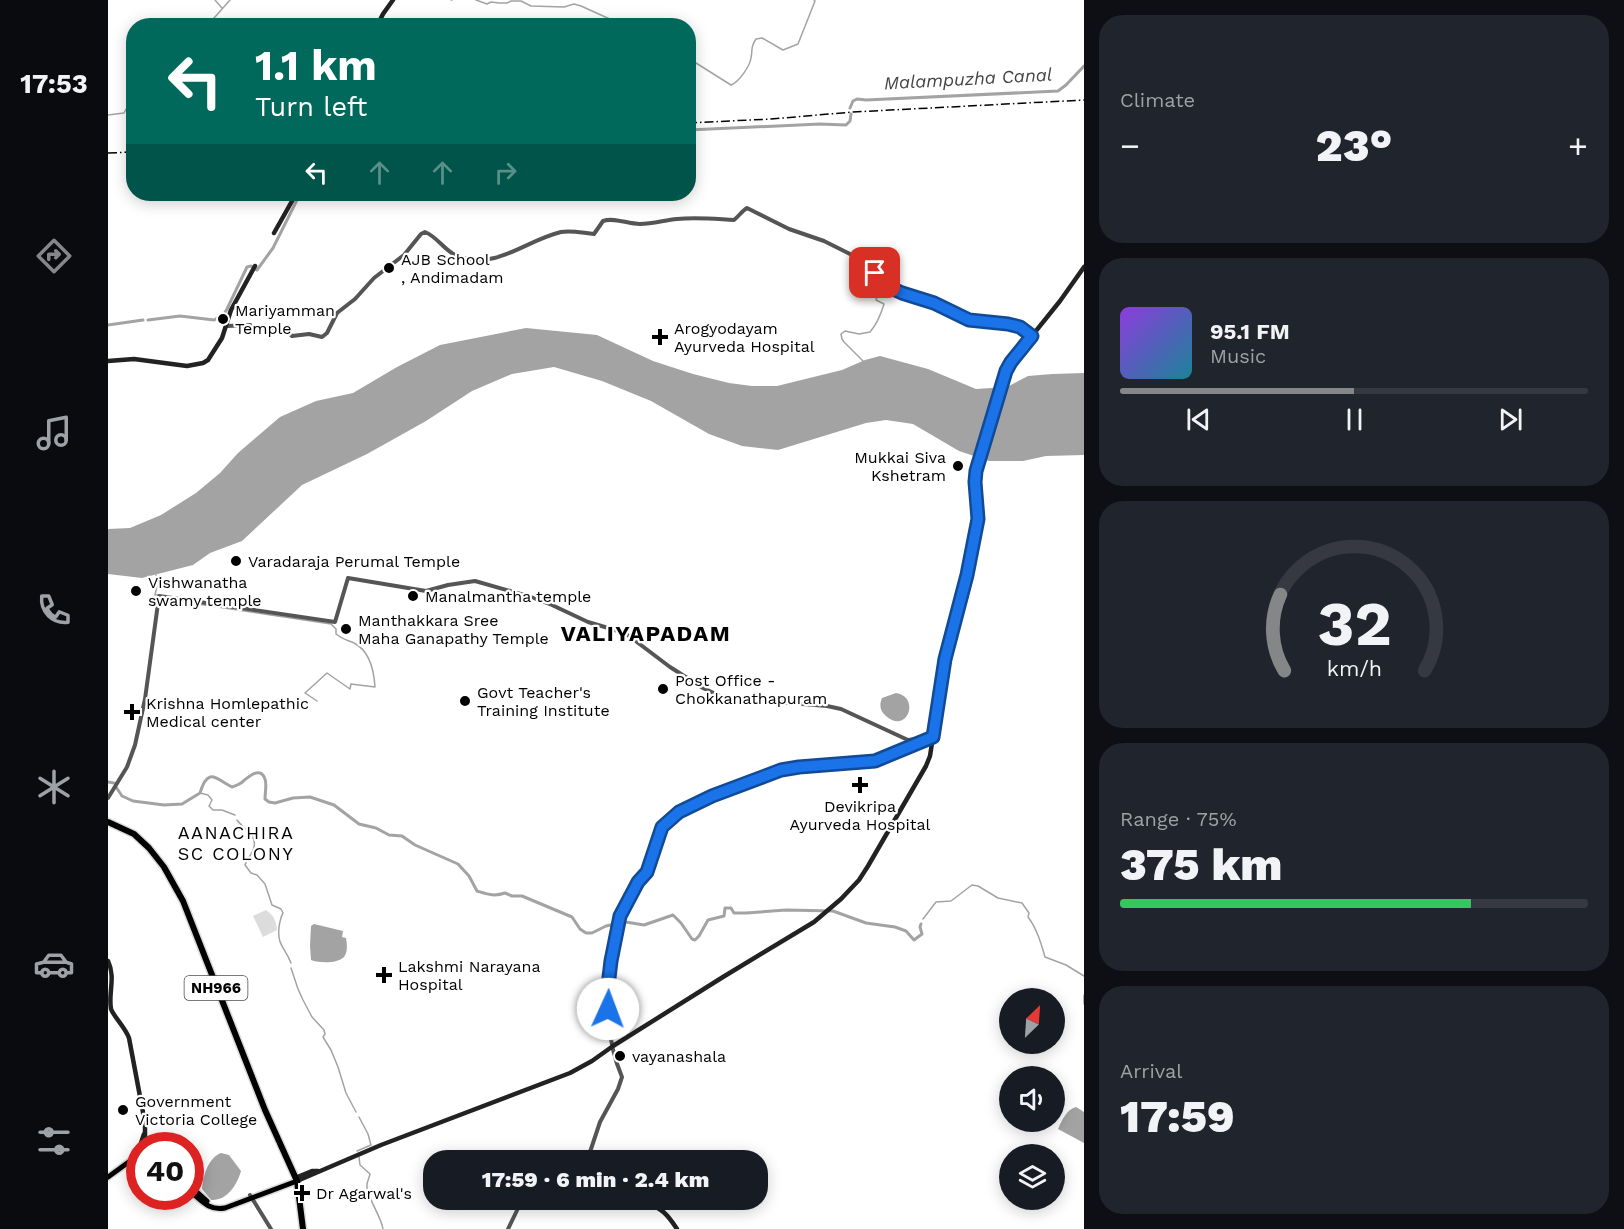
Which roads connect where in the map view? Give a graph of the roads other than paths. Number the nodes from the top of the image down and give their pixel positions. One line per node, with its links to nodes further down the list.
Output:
1 (393, 0): 2 (main road)
2 (381, 18)
3 (292, 201): 4 (main road)
4 (274, 233)
5 (1084, 267): 8 (main road)
6 (254, 268): 7 (main road)
7 (227, 326): 8 (street); 9 (main road)
8 (1032, 336): 10 (main road)
9 (108, 361)
10 (933, 737): 11 (street); 14 (main road); 14 (street)
11 (108, 798)
12 (108, 824): 19 (highway, NH966)
13 (108, 961): 15 (main road)
14 (613, 1046): 16 (street); 19 (main road)
15 (146, 1132)
16 (591, 1150)
17 (126, 1162): 18 (main road)
18 (108, 1176)
19 (294, 1180): 20 (main road); 26 (highway, NH966)
20 (251, 1197): 21 (main road); 22 (main road); 25 (street)
21 (204, 1198)
22 (204, 1203)
23 (517, 1210): 27 (street)
24 (663, 1210): 28 (main road)
25 (271, 1229)
26 (301, 1229)
27 (508, 1229)
28 (676, 1229)

